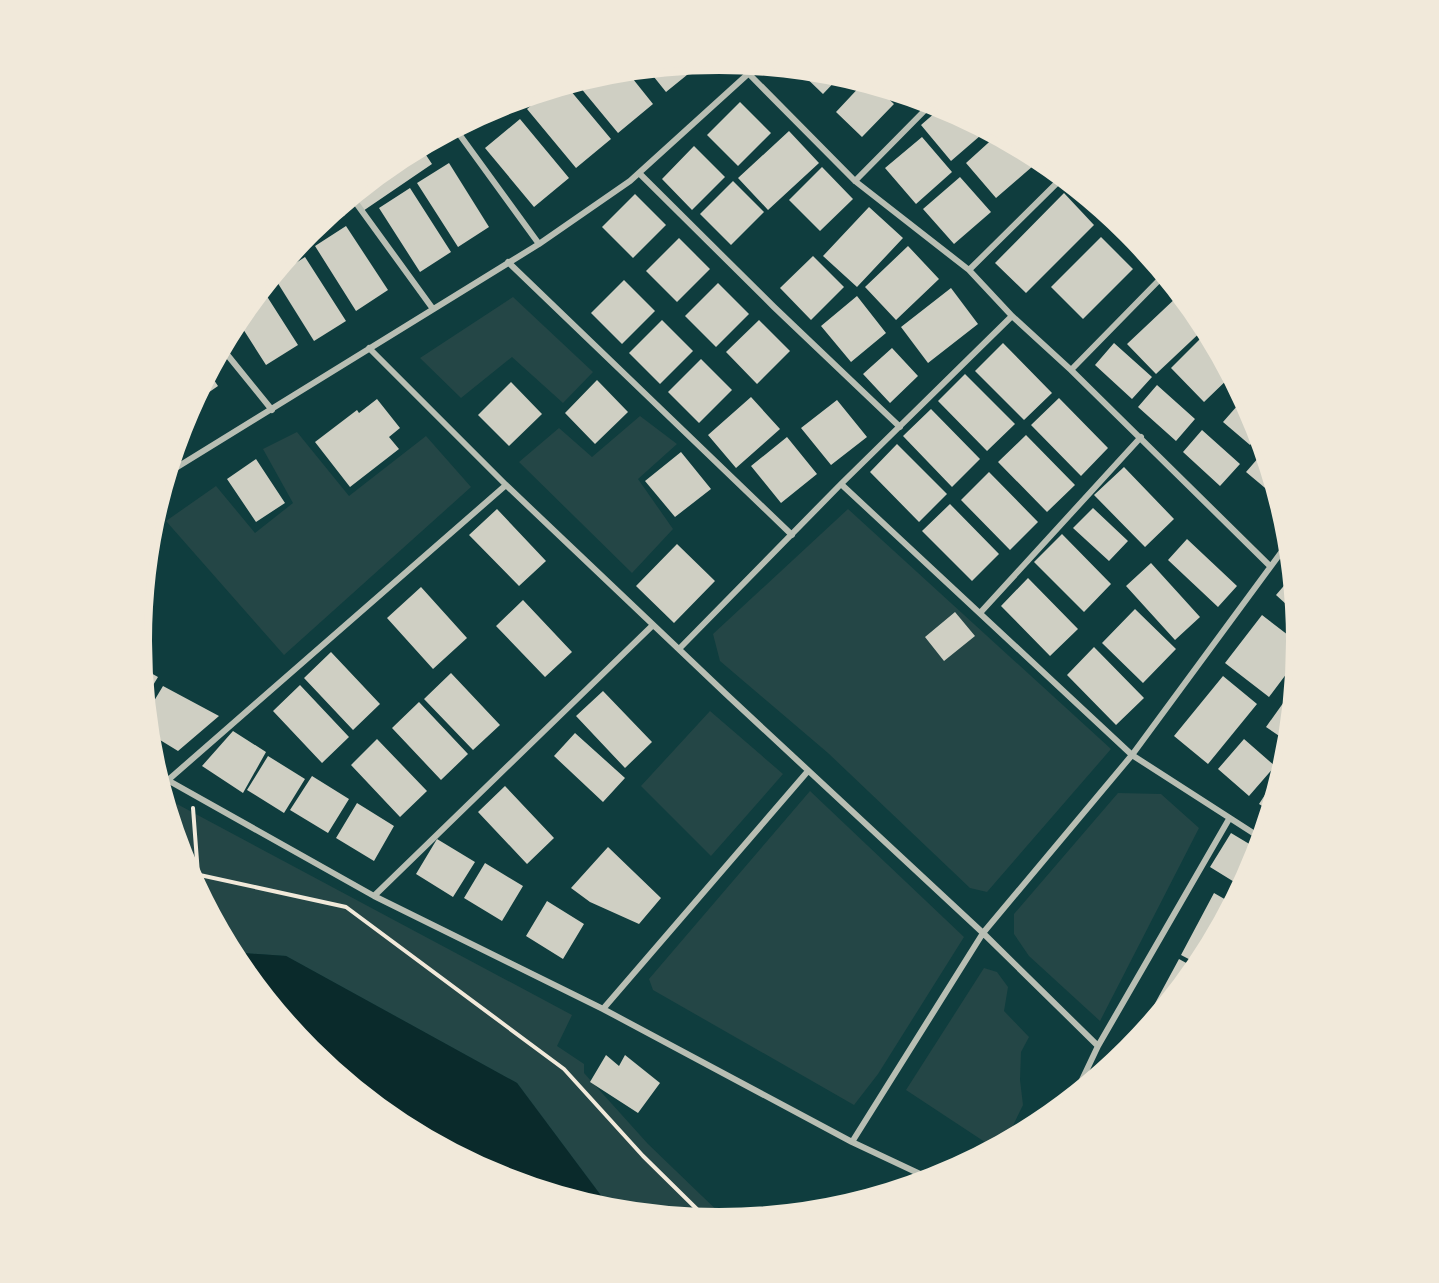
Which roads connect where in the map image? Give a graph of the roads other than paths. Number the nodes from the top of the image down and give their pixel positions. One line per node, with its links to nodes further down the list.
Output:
1 (751, 72): 2 (street)
2 (749, 74): 5 (street); 6 (street)
3 (926, 109): 6 (street)
4 (459, 134): 9 (street)
5 (639, 173): 9 (street); 19 (street)
6 (855, 181): 11 (street)
7 (1058, 182): 11 (street)
8 (355, 202): 13 (street)
9 (538, 243): 10 (street)
10 (508, 262): 13 (street); 24 (street)
11 (969, 270): 14 (street)
12 (1160, 279): 17 (street)
13 (433, 309): 15 (street)
14 (1012, 316): 17 (street); 19 (street)
15 (369, 348): 18 (street); 23 (street)
16 (226, 354): 18 (street)
17 (1071, 370): 20 (street)
18 (272, 410): 21 (street)
19 (900, 427): 22 (street)
20 (1140, 438): 26 (street); 27 (street)
21 (176, 468)
22 (841, 484): 24 (street); 27 (street)
23 (506, 485): 28 (street); 32 (street)
24 (792, 535): 29 (street)
25 (1283, 549): 26 (street)
26 (1270, 566): 30 (street)
27 (980, 613): 30 (street)
28 (654, 625): 29 (street); 35 (street)
29 (679, 649): 31 (street)
30 (1132, 755): 33 (street); 36 (street)
31 (808, 771): 36 (street); 37 (street)
32 (167, 781): 35 (street)
33 (1229, 819): 34 (street); 38 (street)
34 (1256, 835)
35 (374, 896): 37 (street)
36 (983, 933): 38 (street); 40 (street)
37 (603, 1009): 40 (street)
38 (1098, 1046): 39 (street)
39 (1080, 1084)
40 (852, 1142): 41 (street)
41 (922, 1175)

